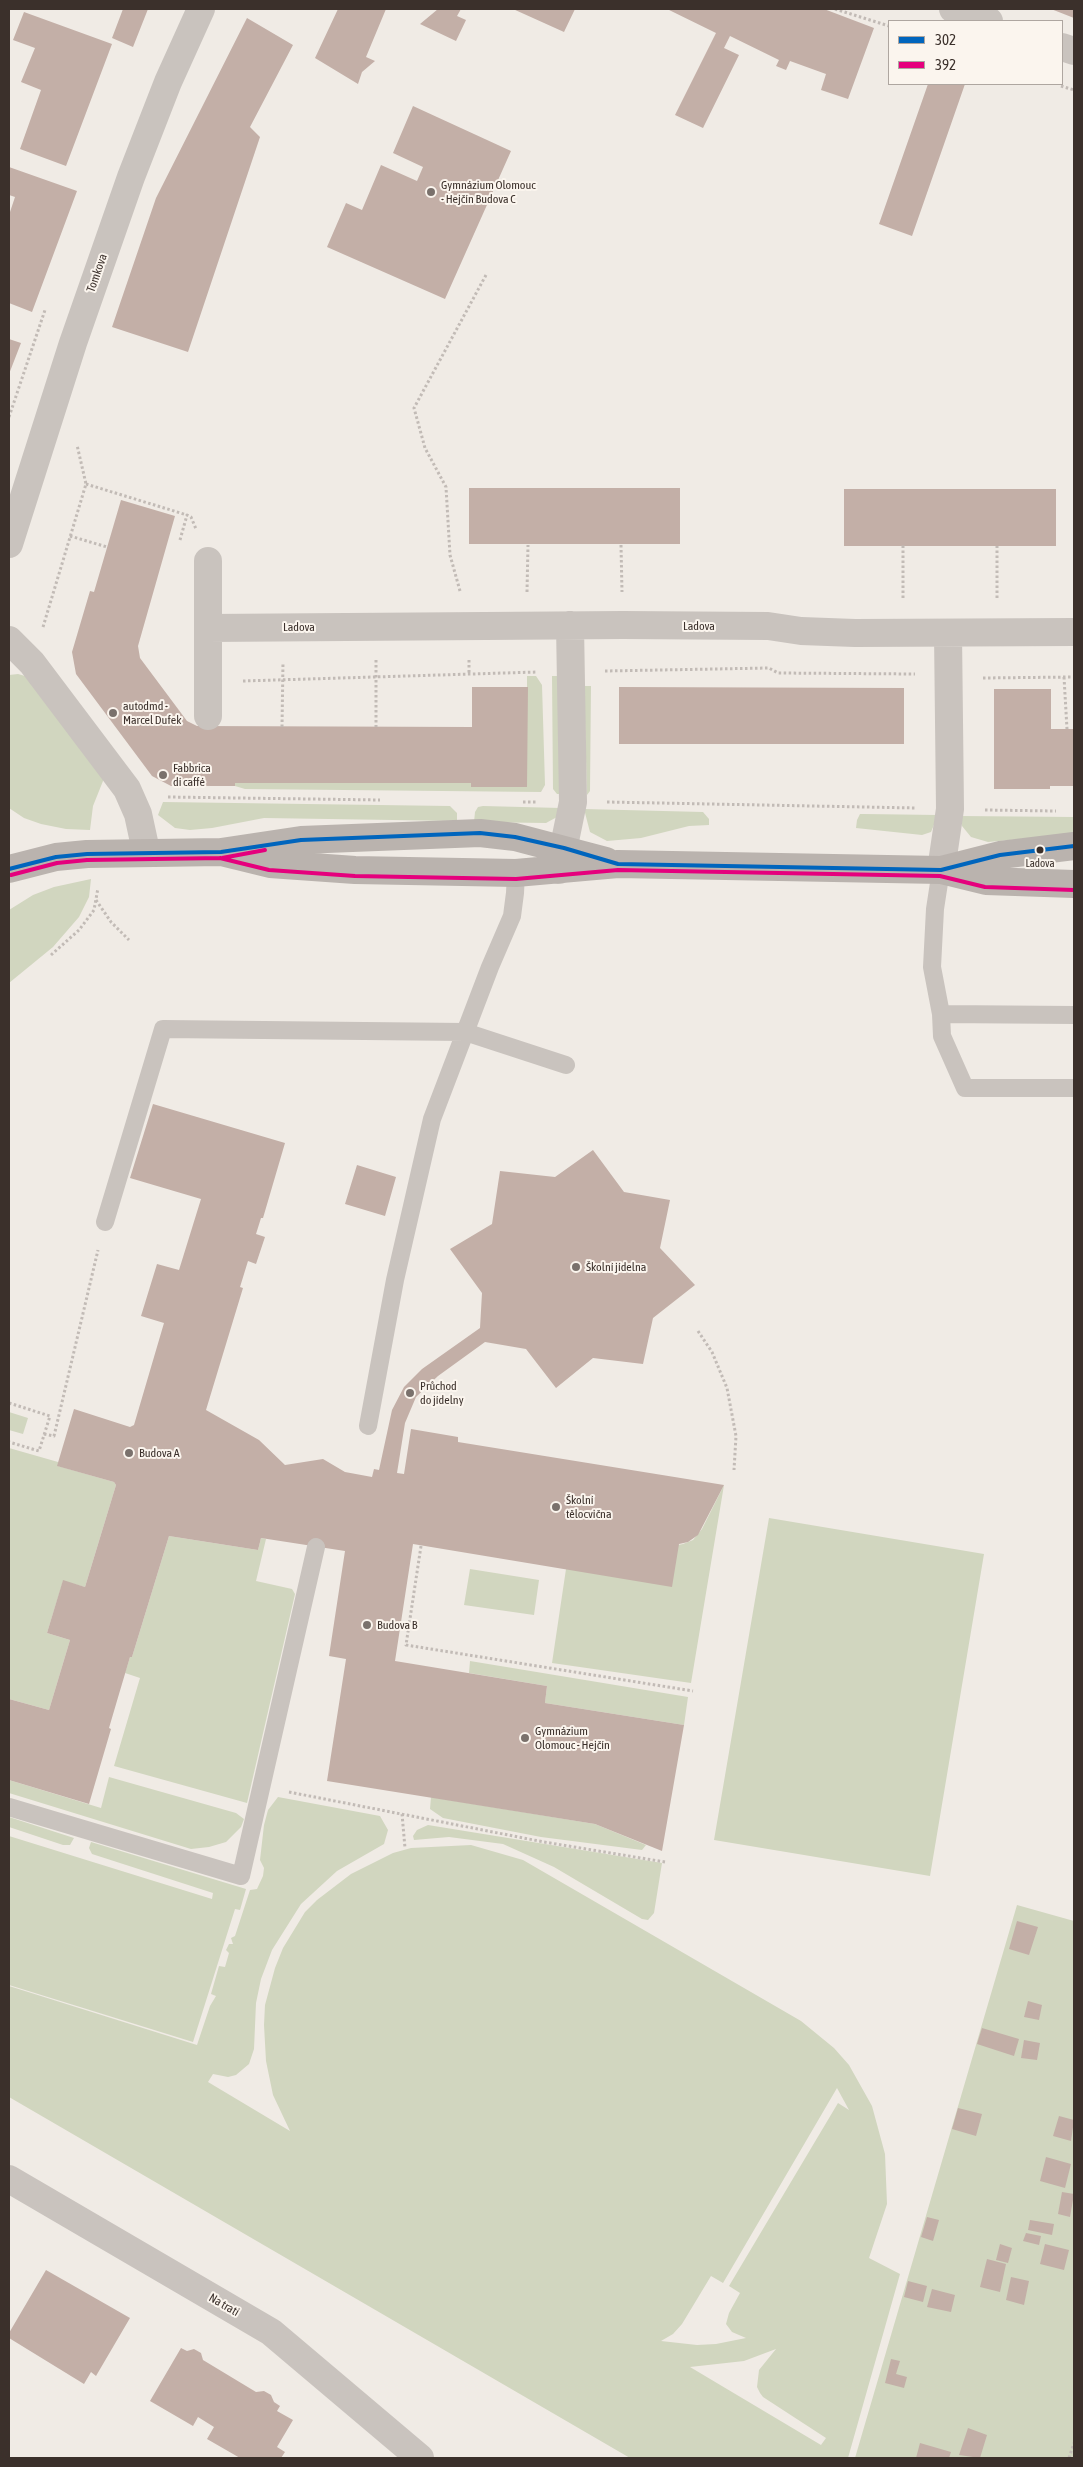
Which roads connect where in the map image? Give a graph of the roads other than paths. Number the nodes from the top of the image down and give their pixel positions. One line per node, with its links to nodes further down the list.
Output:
1 (201, 9): 4 (street, Tomkova)
2 (953, 9): 3 (street)
3 (986, 20)
4 (9, 544)
5 (208, 561): 7 (street)
6 (570, 625): 7 (street, Ladova); 9 (street, Ladova); 15 (street)
7 (208, 628): 11 (street)
8 (1074, 632): 9 (street, Ladova)
9 (948, 634): 17 (street)
10 (9, 640): 13 (street)
11 (208, 716)
12 (1074, 846): 17 (main road)
13 (146, 851): 14 (main road); 16 (main road)
14 (221, 852): 15 (main road); 18 (main road)
15 (562, 859): 17 (main road); 18 (main road)
16 (9, 868)
17 (940, 870): 19 (main road); 20 (lane)
18 (516, 873): 22 (lane)
19 (1074, 884)
20 (941, 1014): 21 (lane); 24 (lane)
21 (1074, 1015)
22 (465, 1032): 23 (lane); 25 (lane); 26 (lane)
23 (566, 1065)
24 (1074, 1088)
25 (105, 1222)
26 (368, 1426)
27 (316, 1547): 28 (lane)
28 (9, 1807)
29 (9, 2179): 30 (street, Na trati)
30 (420, 2458)

